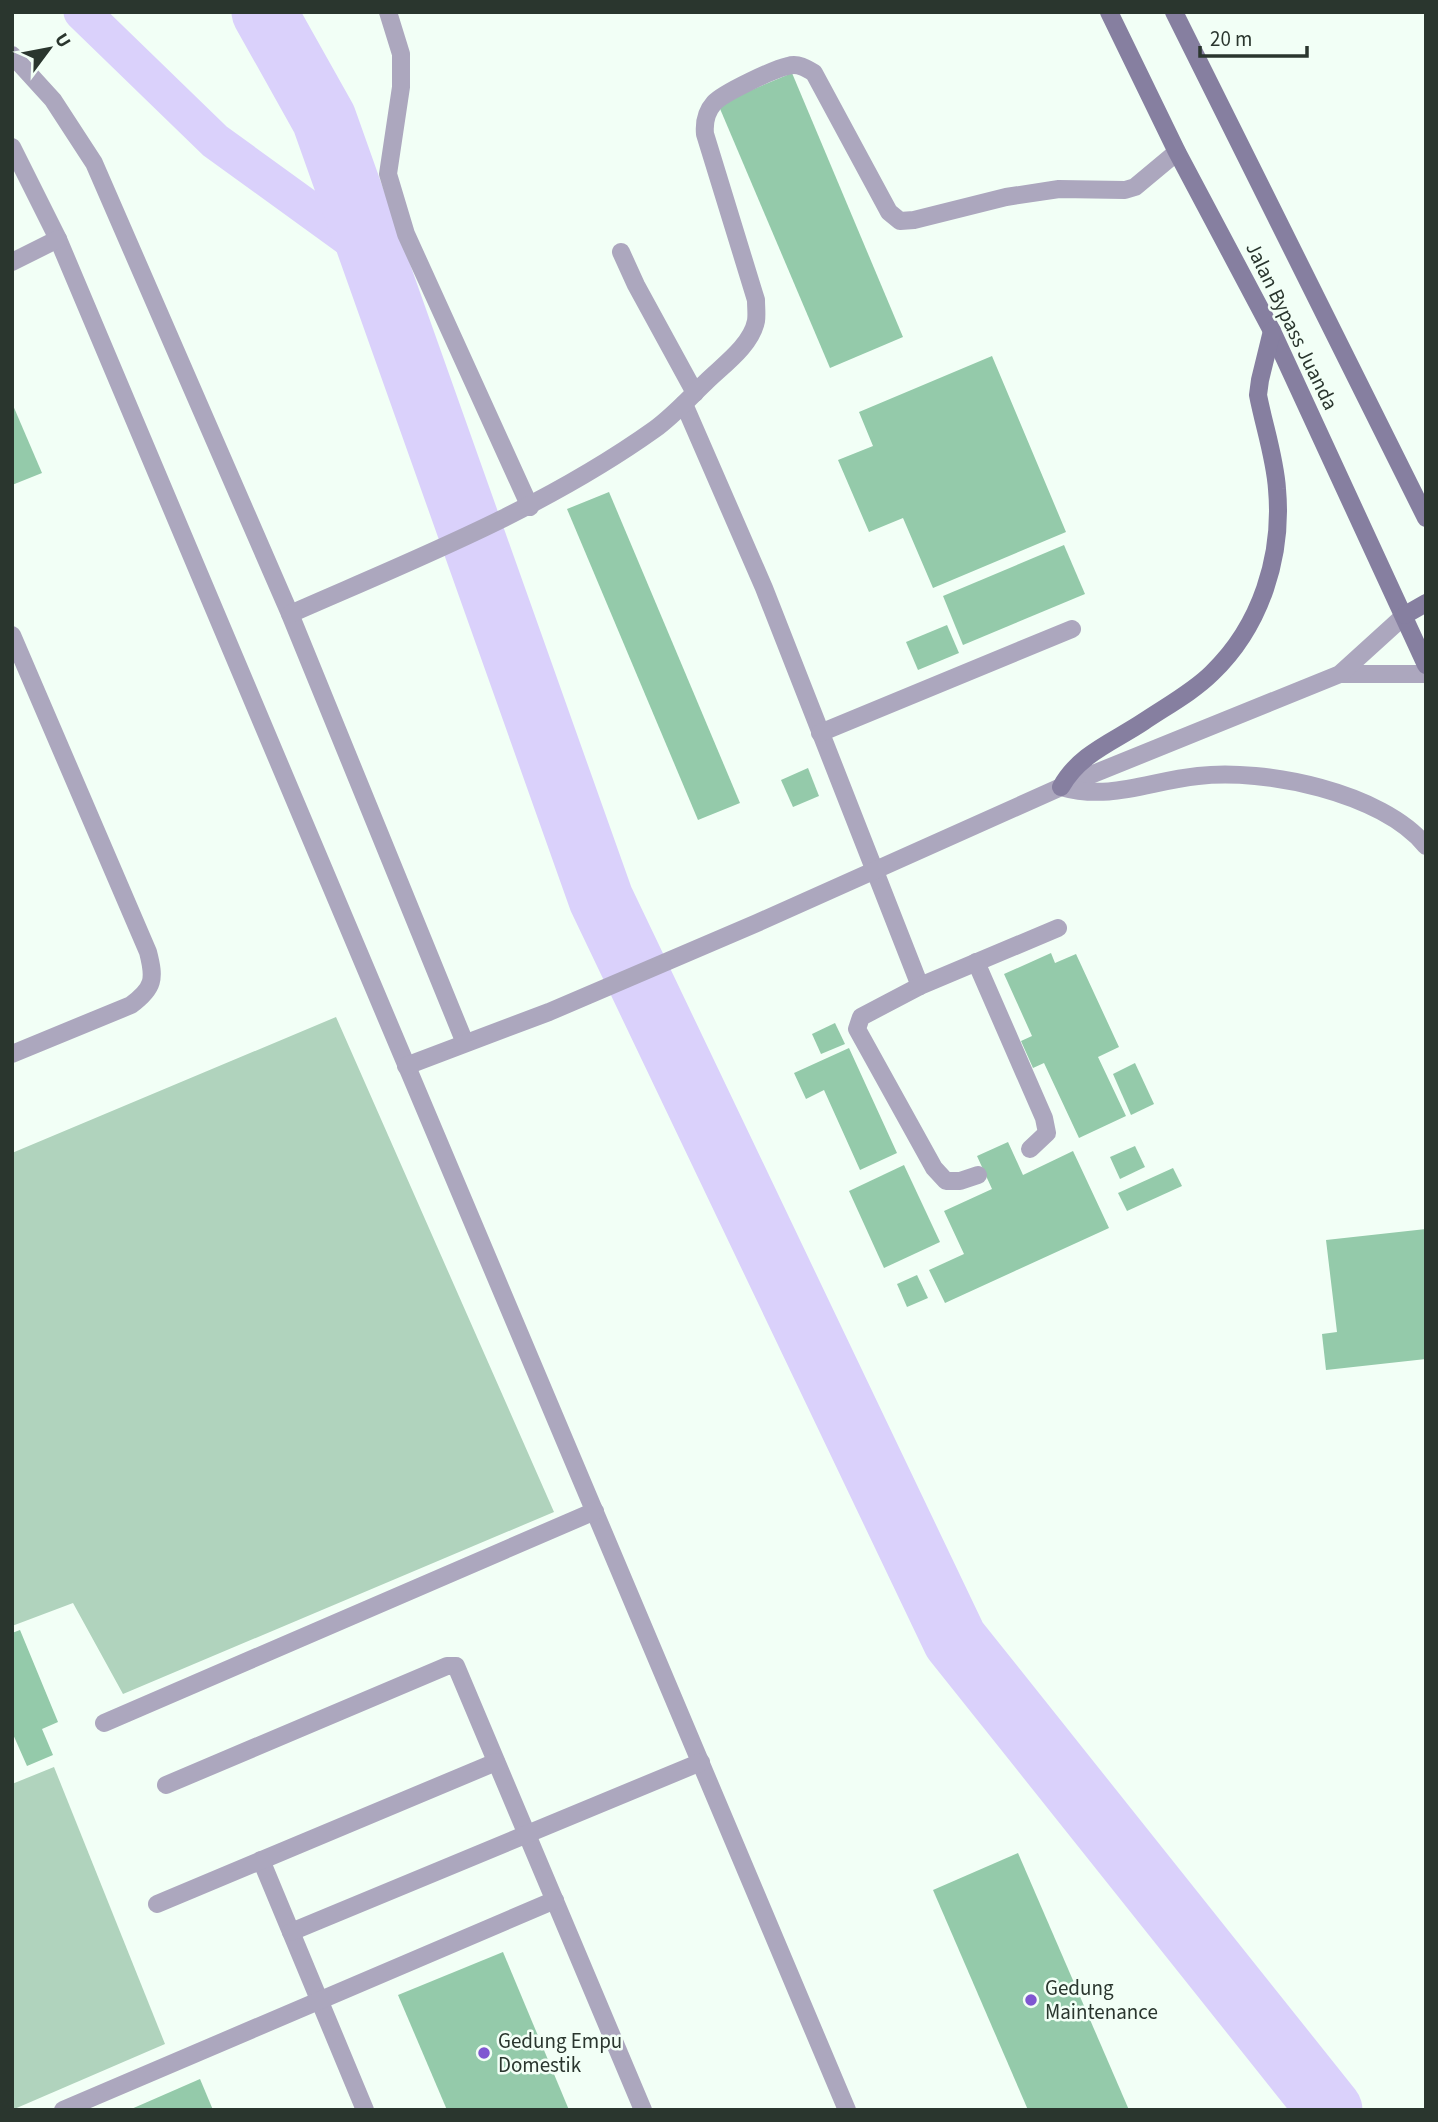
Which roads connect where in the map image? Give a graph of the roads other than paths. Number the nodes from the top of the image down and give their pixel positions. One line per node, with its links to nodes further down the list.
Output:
1 (388, 12): 12 (street)
2 (1109, 12): 6 (main road, Jalan Bypass Juanda)
3 (1174, 12): 13 (main road, Jalan Bypass Juanda)
4 (12, 55): 15 (street)
5 (12, 147): 7 (street)
6 (1177, 152): 10 (main road, Jalan Bypass Juanda); 11 (street)
7 (58, 240): 9 (street); 31 (street)
8 (621, 252): 11 (street)
9 (12, 262)
10 (1272, 331): 16 (main road, Jalan Bypass Juanda); 23 (main road)
11 (690, 398): 12 (street); 22 (street)
12 (522, 511): 15 (street)
13 (1426, 518)
14 (1426, 603): 16 (main road)
15 (290, 614): 29 (street)
16 (1405, 615): 19 (main road, Jalan Bypass Juanda); 20 (street)
17 (1072, 629): 22 (street)
18 (12, 635): 30 (street)
19 (1426, 665)
20 (1340, 674): 21 (street); 23 (street)
21 (1426, 674)
22 (820, 733): 25 (street)
23 (1061, 788): 24 (street); 25 (street)
24 (1426, 846)
25 (874, 870): 28 (street); 29 (street)
26 (1058, 928): 27 (street)
27 (976, 962): 28 (street); 32 (street)
28 (920, 986): 33 (street)
29 (465, 1042): 31 (street)
30 (12, 1054)
31 (406, 1066): 34 (street)
32 (1030, 1149)
33 (978, 1175)
34 (595, 1511): 35 (street); 37 (street)
35 (104, 1723)
36 (496, 1762): 38 (street); 39 (street); 40 (street)
37 (701, 1762): 39 (street); 48 (street)
38 (166, 1785)
39 (527, 1834): 41 (street); 43 (street)
40 (261, 1860): 42 (street); 43 (street)
41 (555, 1900): 44 (street); 47 (street)
42 (156, 1904)
43 (291, 1932): 44 (street)
44 (320, 2000): 45 (street); 46 (street)
45 (63, 2110)
46 (365, 2110)
47 (643, 2110)
48 (847, 2110)

